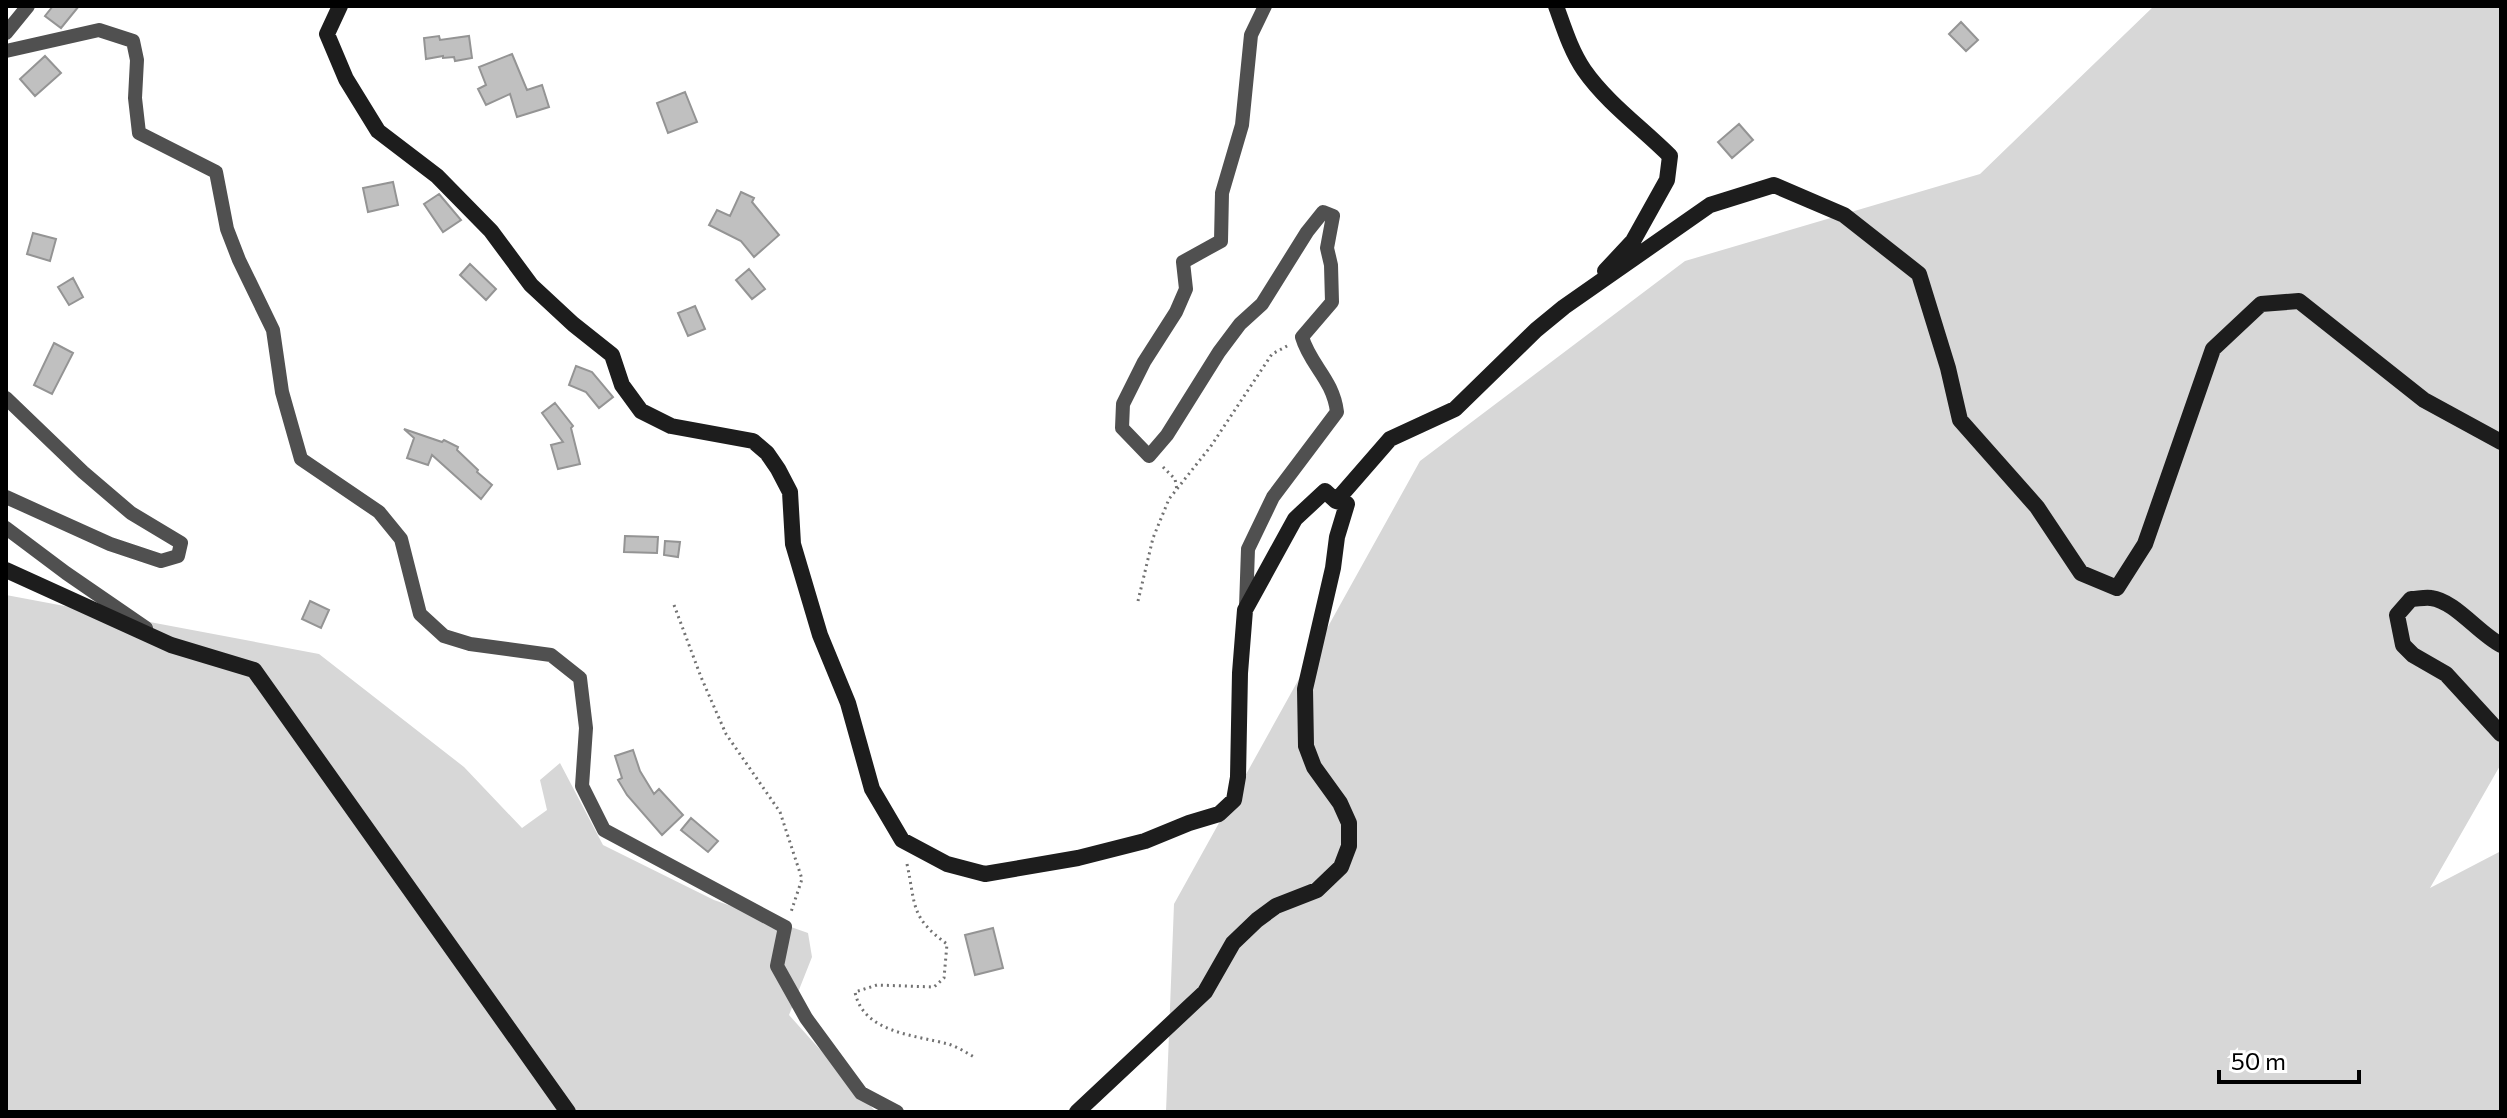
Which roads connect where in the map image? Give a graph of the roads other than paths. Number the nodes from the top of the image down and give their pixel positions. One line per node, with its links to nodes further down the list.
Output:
1 (28, 6): 5 (street)
2 (340, 6): 14 (main road)
3 (1265, 6): 14 (street)
4 (1556, 6): 7 (main road)
5 (6, 33)
6 (6, 51): 19 (street)
7 (1580, 298): 9 (main road); 11 (main road)
8 (6, 398): 10 (street)
9 (2501, 442)
10 (6, 497)
11 (1336, 501): 14 (main road); 20 (main road)
12 (6, 528): 15 (street)
13 (6, 570): 15 (main road)
14 (1245, 610)
15 (171, 645): 18 (main road)
16 (2501, 645): 17 (main road)
17 (2501, 734)
18 (568, 1112)
19 (897, 1112)
20 (1077, 1112)

